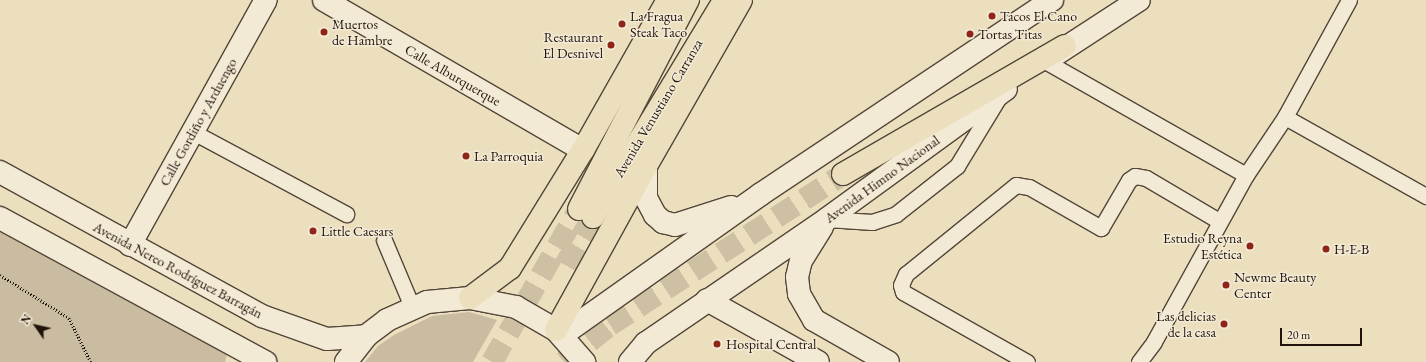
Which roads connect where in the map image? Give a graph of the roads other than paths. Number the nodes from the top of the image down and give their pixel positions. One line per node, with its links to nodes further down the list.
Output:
1 (266, 0): 14 (main road, Calle Gordiño y Arduengo)
2 (324, 0): 15 (main road, Calle Alburquerque)
3 (668, 0): 15 (main road)
4 (688, 0): 5 (main road, Avenida Venustiano Carranza)
5 (724, 0)
6 (741, 0): 16 (main road)
7 (1052, 0): 20 (main road)
8 (1139, 0): 10 (main road, Avenida Himno Nacional)
9 (1349, 0): 13 (lane)
10 (1065, 46): 11 (main road, Avenida Himno Nacional); 18 (main road)
11 (1044, 61): 12 (main road, Avenida Himno Nacional); 19 (lane)
12 (1002, 92): 24 (main road, Avenida Himno Nacional); 24 (lane)
13 (1284, 117): 19 (lane); 21 (lane)
14 (193, 132): 22 (lane); 27 (main road, Calle Gordiño y Arduengo)
15 (583, 150): 28 (main road)
16 (646, 166): 20 (main road); 31 (main road)
17 (0, 172): 27 (main road, Avenida Nereo Rodríguez Barragán)
18 (843, 174)
19 (1246, 175): 25 (lane)
20 (761, 194): 31 (main road)
21 (1426, 196)
22 (346, 214)
23 (0, 218): 33 (main road)
24 (827, 219): 29 (main road, Avenida Himno Nacional); 38 (main road)
25 (1219, 222): 39 (lane); 40 (lane)
26 (384, 240): 30 (lane)
27 (130, 245): 32 (main road, Avenida Nereo Rodríguez Barragán)
28 (470, 298): 30 (main road); 31 (main road)
29 (707, 300): 36 (main road, Avenida Himno Nacional); 37 (main road)
30 (413, 309): 32 (main road)
31 (559, 333): 35 (main road)
32 (366, 336): 34 (main road)
33 (265, 362)
34 (346, 362)
35 (584, 362)
36 (630, 362)
37 (818, 362)
38 (888, 362)
39 (1027, 362)
40 (1139, 362)

